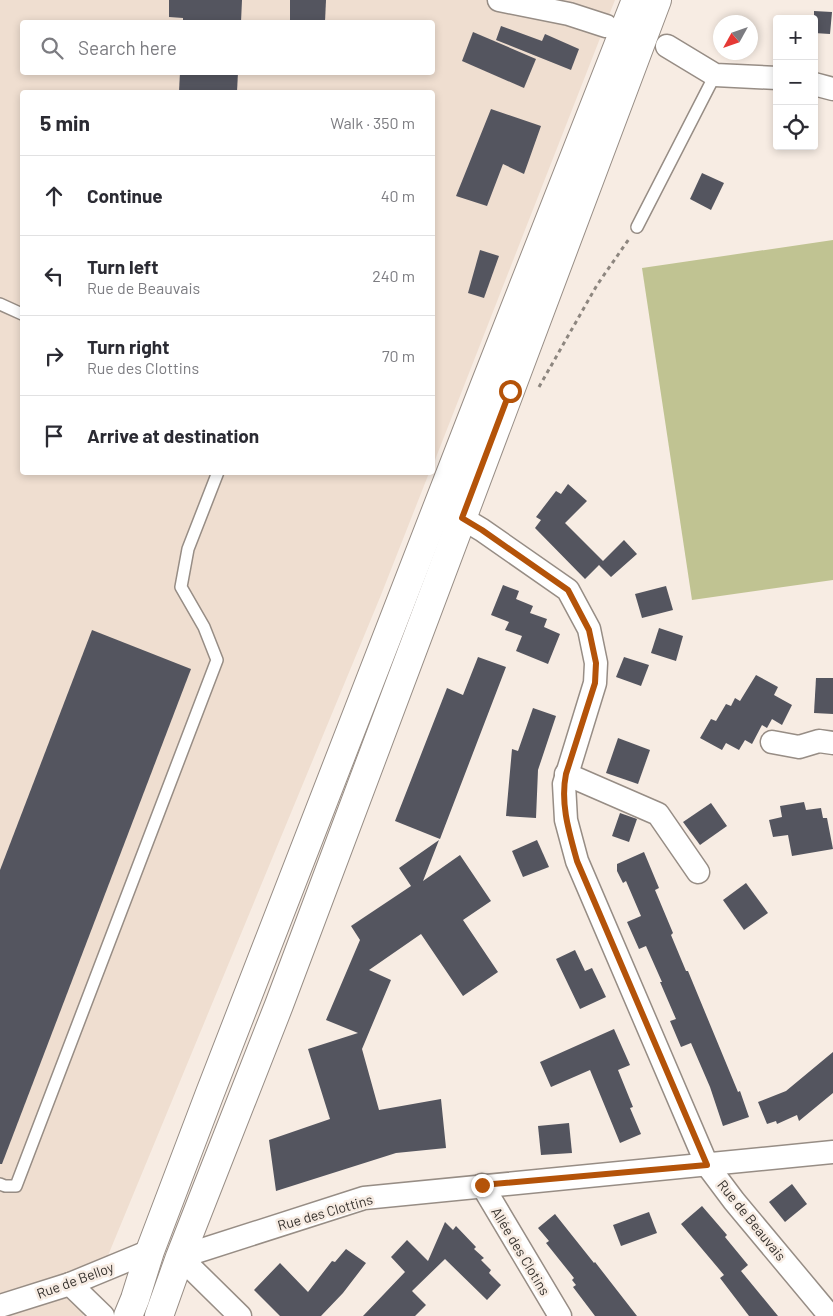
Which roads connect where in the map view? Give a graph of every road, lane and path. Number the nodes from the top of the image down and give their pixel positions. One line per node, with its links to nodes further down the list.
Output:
1 (499, 0): 4 (street)
2 (636, 0): 25 (street)
3 (657, 0): 15 (street)
4 (606, 26)
5 (667, 46): 6 (street)
6 (715, 75): 7 (street); 10 (lane)
7 (773, 78)
8 (818, 85): 9 (street)
9 (833, 89)
10 (637, 227): 13 (path)
11 (0, 304): 12 (lane)
12 (20, 313)
13 (536, 393)
14 (217, 475): 22 (lane)
15 (462, 518): 18 (street, Rue de Beauvais); 24 (street)
16 (772, 742): 17 (street)
17 (833, 743)
18 (566, 774): 19 (street); 21 (street, Rue de Beauvais)
19 (698, 872)
20 (833, 1152): 21 (street, Rue des Clottins)
21 (707, 1165): 23 (street, Rue des Clottins); 34 (street, Rue de Beauvais)
22 (0, 1184)
23 (482, 1185): 24 (street, Rue des Clottins); 33 (street, Allée des Clotins)
24 (180, 1257): 25 (lane); 31 (street); 32 (street)
25 (139, 1264): 26 (street, Rue de Belloy); 29 (street); 30 (street)
26 (70, 1284): 27 (street, Rue de Belloy); 28 (street)
27 (0, 1306)
28 (103, 1316)
29 (128, 1316)
30 (144, 1316)
31 (159, 1316)
32 (240, 1316)
33 (560, 1316)
34 (830, 1316)

